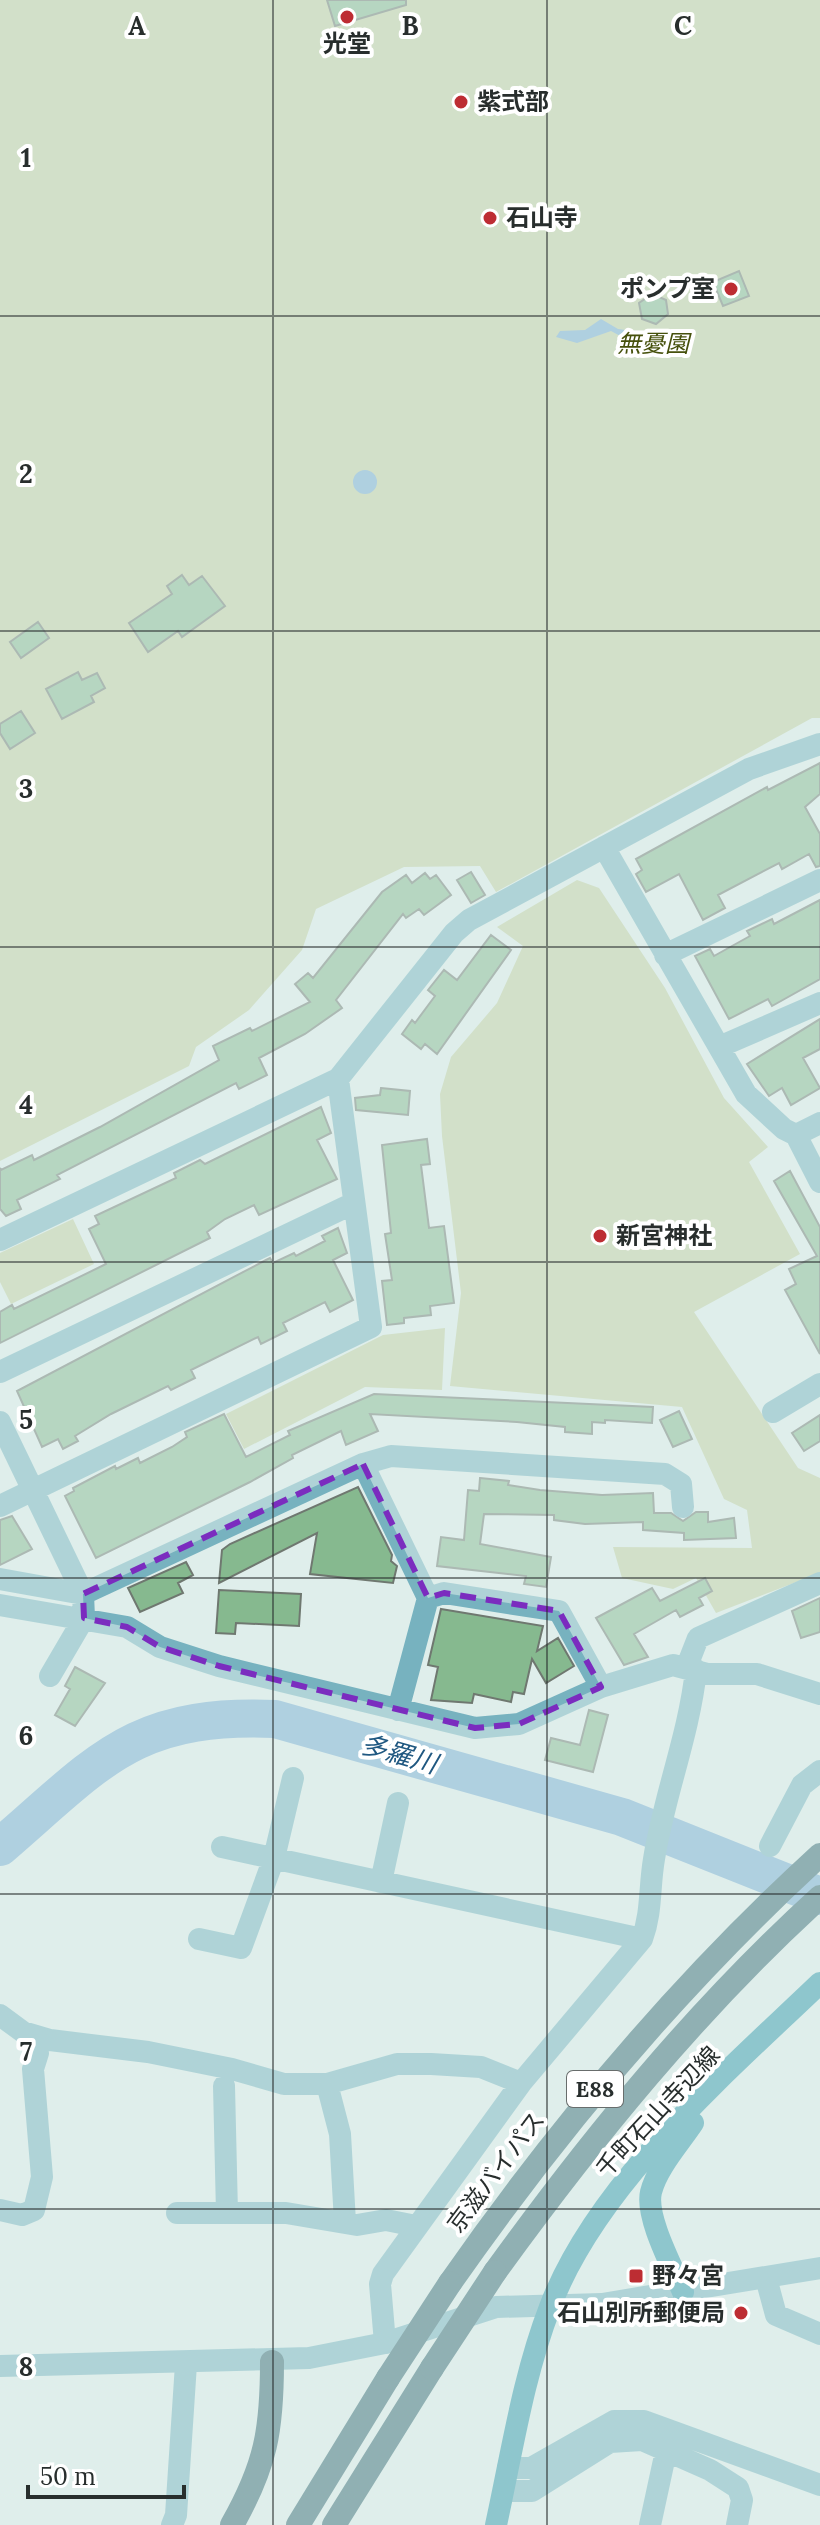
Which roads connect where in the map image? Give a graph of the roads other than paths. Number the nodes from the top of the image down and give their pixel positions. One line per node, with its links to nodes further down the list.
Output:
1 (820, 744): 2 (street)
2 (604, 847): 4 (street); 7 (street)
3 (820, 880): 4 (street)
4 (665, 955): 6 (street)
5 (820, 1003): 6 (street)
6 (719, 1047): 9 (street)
7 (338, 1079): 11 (street); 12 (street)
8 (820, 1123): 9 (street)
9 (796, 1135): 10 (street)
10 (820, 1182)
11 (354, 1203): 13 (street); 18 (street)
12 (0, 1240)
13 (0, 1372)
14 (820, 1384): 15 (street)
15 (773, 1412)
16 (0, 1422): 18 (street)
17 (363, 1464): 20 (street); 23 (street); 24 (street)
18 (33, 1491): 19 (street); 23 (street)
19 (0, 1506)
20 (683, 1507)
21 (0, 1579): 23 (street)
22 (820, 1583): 27 (street)
23 (83, 1594): 26 (street)
24 (428, 1598): 29 (street); 31 (street)
25 (0, 1605): 26 (street)
26 (84, 1618): 28 (street); 31 (street)
27 (691, 1668): 29 (street); 30 (street); 42 (street)
28 (50, 1676)
29 (601, 1687): 31 (street)
30 (820, 1694)
31 (398, 1710)
32 (820, 1771): 35 (street)
33 (293, 1778): 38 (street)
34 (398, 1803): 39 (street)
35 (770, 1846)
36 (222, 1847): 38 (street)
37 (820, 1855): 70 (highway, 京滋バイパス / E88, bridge)
38 (274, 1858): 39 (street); 41 (street)
39 (381, 1882): 42 (street)
40 (820, 1897): 71 (highway, E88, bridge)
41 (199, 1939)
42 (642, 1939): 47 (street)
43 (820, 1983): 46 (main road, 千町石山寺辺線)
44 (0, 2015): 48 (street)
45 (38, 2053): 50 (street)
46 (723, 2079): 57 (main road); 58 (main road, 千町石山寺辺線)
47 (521, 2083): 48 (street); 54 (street)
48 (327, 2084): 53 (street)
49 (224, 2086): 52 (street)
50 (0, 2210)
51 (177, 2213): 52 (street)
52 (227, 2213): 53 (street)
53 (345, 2222): 54 (street)
54 (416, 2226): 60 (street)
55 (820, 2268): 56 (street)
56 (766, 2278): 57 (street); 59 (street)
57 (683, 2292): 58 (street)
58 (550, 2306): 60 (street); 65 (main road, 千町石山寺辺線)
59 (820, 2334)
60 (385, 2343): 61 (street)
61 (272, 2362): 62 (street); 69 (highway)
62 (186, 2364): 63 (street); 68 (street)
63 (0, 2366)
64 (666, 2451): 67 (street); 73 (street); 74 (street)
65 (508, 2468): 66 (street); 67 (main road, 千町石山寺辺線)
66 (820, 2485)
67 (504, 2491): 72 (main road, 千町石山寺辺線)
68 (172, 2525)
69 (232, 2525)
70 (298, 2525)
71 (334, 2525)
72 (496, 2525)
73 (650, 2525)
74 (737, 2525)

